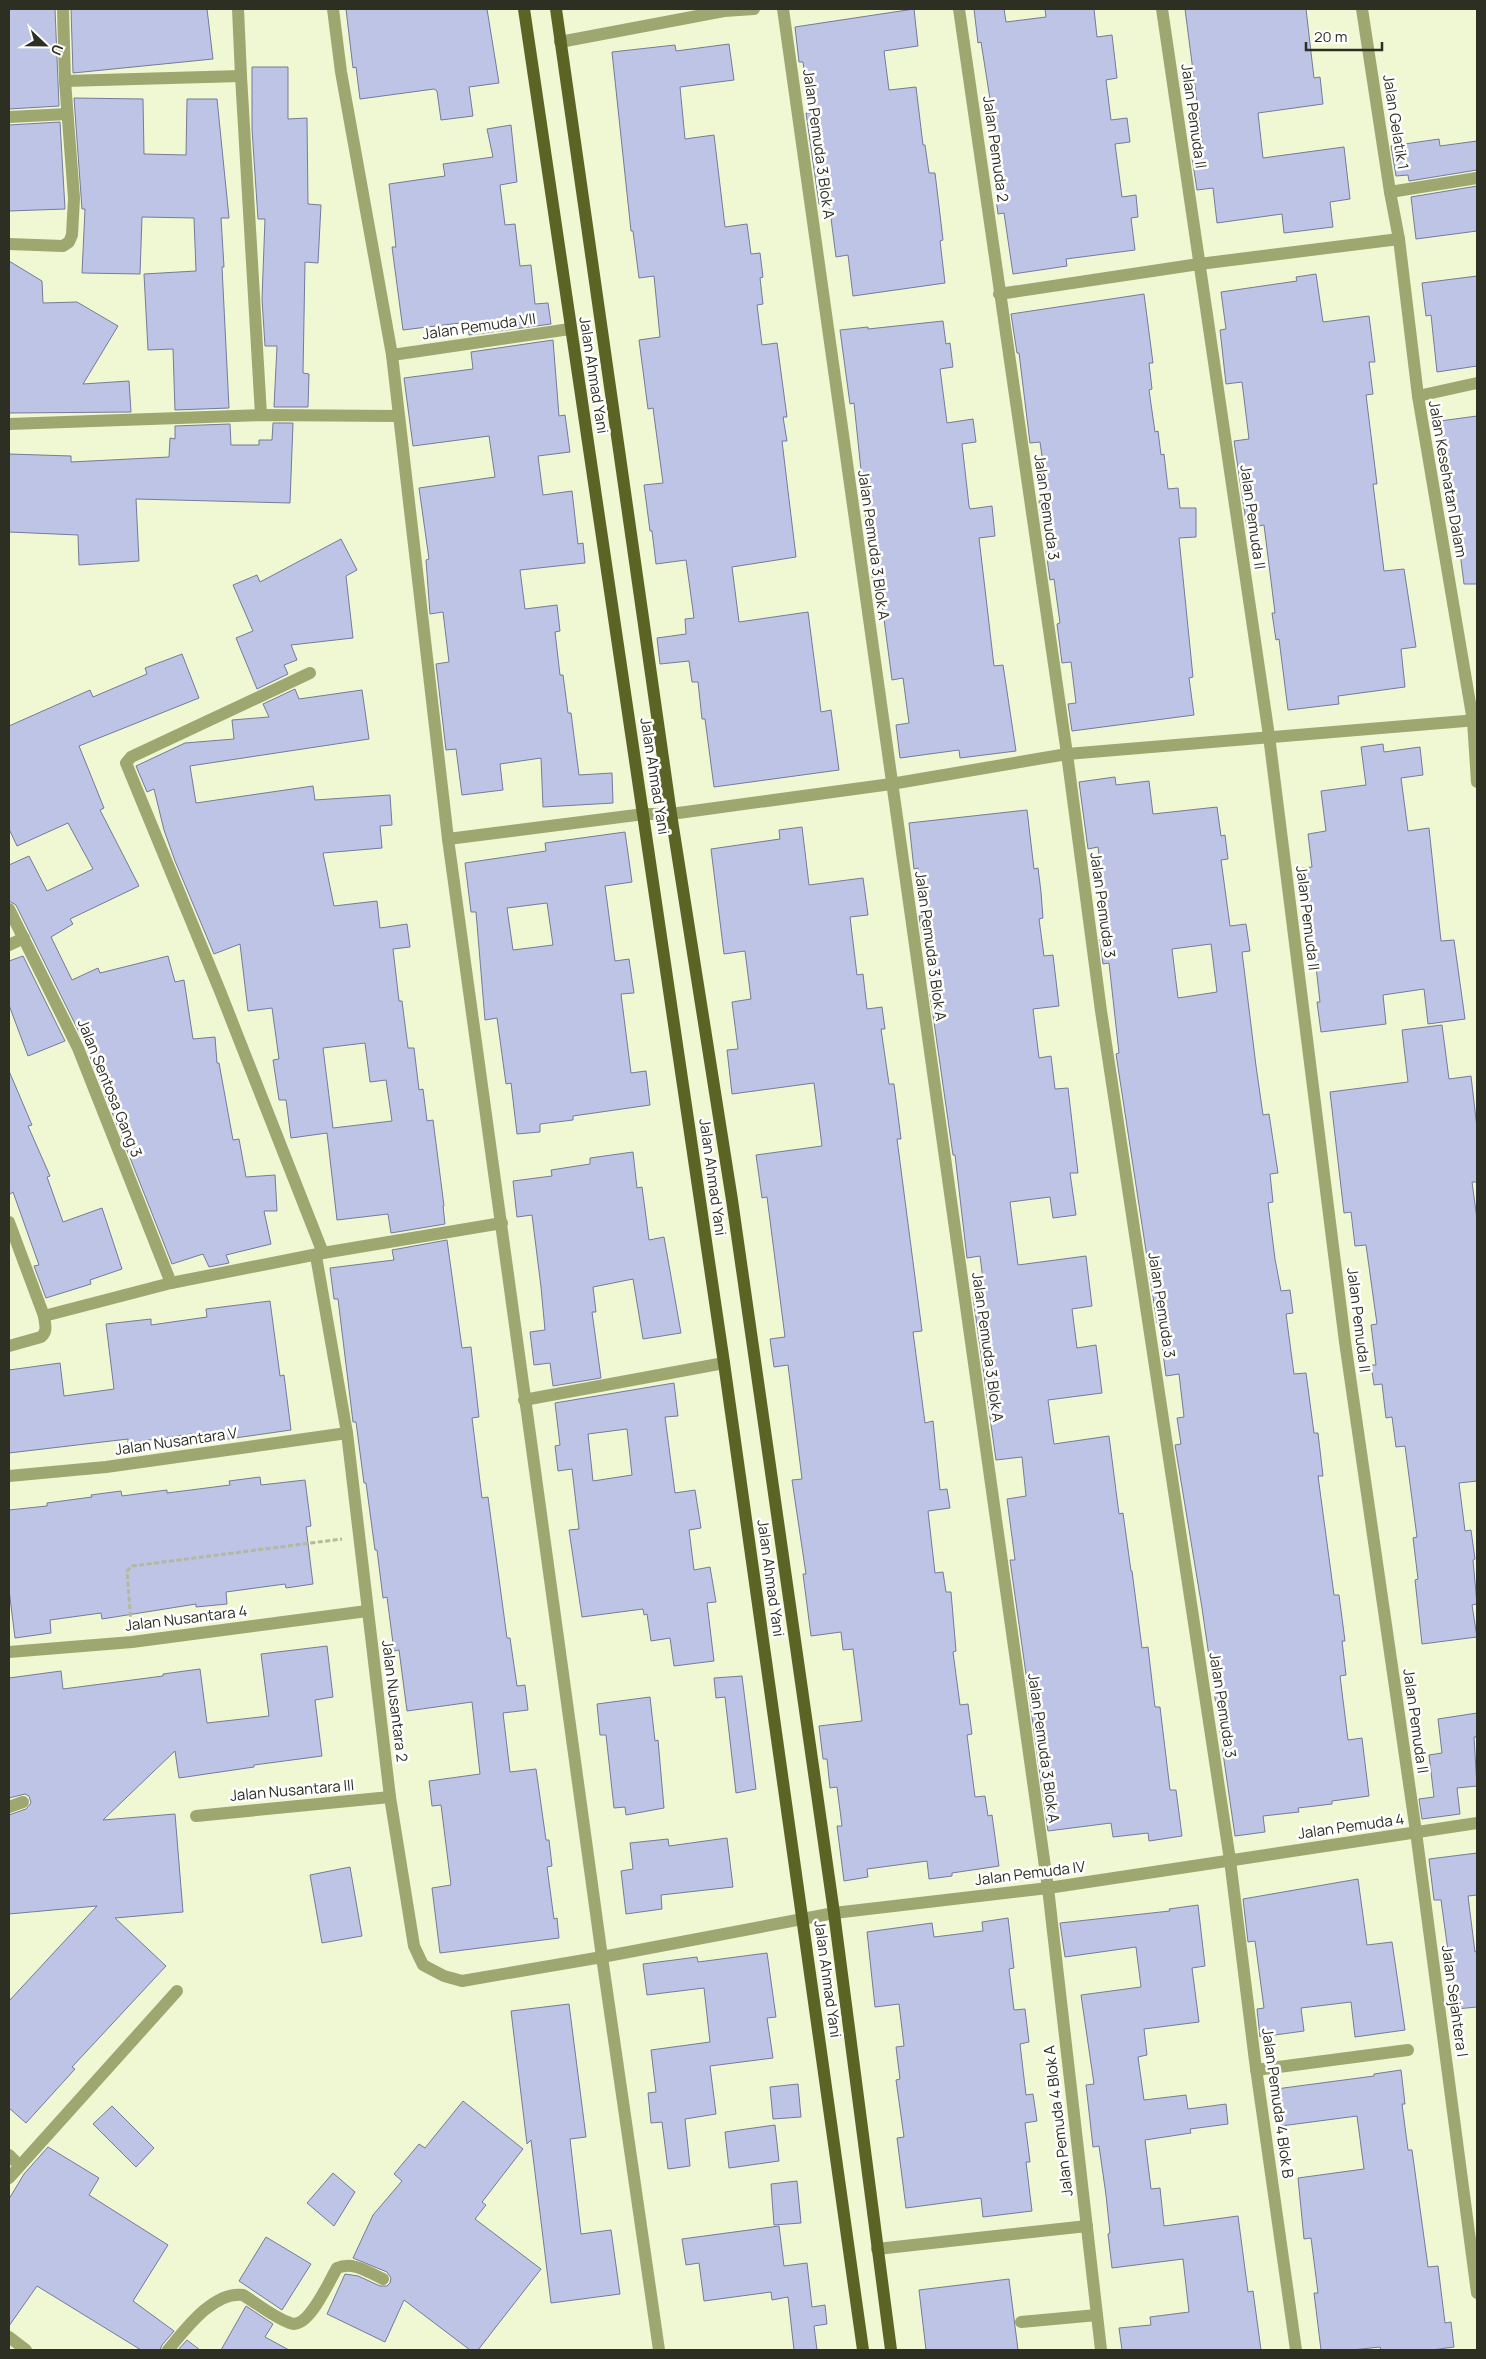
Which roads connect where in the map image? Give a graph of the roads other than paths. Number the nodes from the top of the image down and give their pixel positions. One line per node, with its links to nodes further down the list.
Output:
1 (63, 9): 13 (street)
2 (238, 9): 12 (street)
3 (333, 9): 23 (street)
4 (524, 9): 22 (main road, Jalan Ahmad Yani)
5 (556, 9): 11 (main road, Jalan Ahmad Yani)
6 (754, 9): 11 (street)
7 (783, 9): 34 (street, Jalan Pemuda 3 Blok A)
8 (960, 9): 21 (street, Jalan Pemuda 2)
9 (1162, 9): 20 (street, Jalan Pemuda II)
10 (1362, 9): 17 (street, Jalan Gelatik 1)
11 (560, 42): 36 (main road, Jalan Ahmad Yani)
12 (241, 76): 13 (street); 26 (street)
13 (65, 82): 14 (street)
14 (68, 114): 15 (street); 19 (street)
15 (9, 117)
16 (1477, 178): 17 (street)
17 (1390, 192): 18 (street, Jalan Gelatik 1)
18 (1399, 239): 20 (street); 25 (street, Jalan Kesehatan Dalam)
19 (9, 244)
20 (1199, 264): 21 (street); 31 (street, Jalan Pemuda II)
21 (999, 294): 32 (street, Jalan Pemuda 3)
22 (570, 329): 23 (street, Jalan Pemuda VII); 35 (main road, Jalan Ahmad Yani)
23 (392, 355): 27 (street)
24 (1477, 383): 25 (street)
25 (1418, 396): 30 (street, Jalan Kesehatan Dalam)
26 (261, 416): 27 (street); 28 (street)
27 (398, 416): 37 (street)
28 (9, 424)
29 (310, 673): 43 (street, Jalan Nusantara 2)
30 (1475, 720): 31 (street); 33 (street, Jalan Kesehatan Dalam)
31 (1269, 736): 32 (street); 58 (street, Jalan Pemuda II)
32 (1067, 754): 34 (street); 59 (street, Jalan Pemuda 3)
33 (1477, 782)
34 (891, 784): 36 (street); 60 (street, Jalan Pemuda 3 Blok A)
35 (644, 814): 36 (street); 37 (street); 47 (main road, Jalan Ahmad Yani)
36 (672, 814): 61 (main road, Jalan Ahmad Yani)
37 (448, 839): 42 (street)
38 (9, 909): 39 (street, Jalan Sentosa Gang 3)
39 (24, 938): 40 (street); 44 (street, Jalan Sentosa Gang 3)
40 (9, 945)
41 (9, 1222): 45 (street)
42 (502, 1223): 43 (street); 48 (street)
43 (320, 1254): 44 (street); 49 (street, Jalan Nusantara 2)
44 (171, 1283): 45 (street)
45 (44, 1316): 46 (street)
46 (9, 1346)
47 (724, 1362): 48 (street); 62 (main road, Jalan Ahmad Yani)
48 (524, 1400): 63 (street)
49 (346, 1433): 50 (street, Jalan Nusantara V); 51 (street, Jalan Nusantara 2)
50 (9, 1476)
51 (367, 1611): 52 (street, Jalan Nusantara 4); 53 (street, Jalan Nusantara 2)
52 (9, 1652)
53 (390, 1797): 56 (street, Jalan Nusantara III); 63 (street, Jalan Nusantara 2)
54 (23, 1802): 55 (street)
55 (9, 1806)
56 (196, 1816)
57 (1477, 1823): 58 (street, Jalan Pemuda 4)
58 (1416, 1832): 59 (street, Jalan Pemuda 4); 73 (street, Jalan Sejahtera I)
59 (1230, 1860): 60 (street, Jalan Pemuda IV); 66 (street, Jalan Pemuda 4 Blok B)
60 (1048, 1888): 61 (street, Jalan Pemuda IV); 70 (street, Jalan Pemuda 4 Blok A)
61 (834, 1913): 62 (street, Jalan Pemuda IV); 71 (main road, Jalan Ahmad Yani)
62 (803, 1920): 63 (street, Jalan Nusantara 2); 80 (main road, Jalan Ahmad Yani)
63 (602, 1957): 79 (street)
64 (177, 1991): 68 (street)
65 (1408, 2050): 66 (street)
66 (1256, 2070): 83 (street, Jalan Pemuda 4 Blok B)
67 (9, 2155): 68 (street)
68 (19, 2165): 69 (street)
69 (9, 2178)
70 (1087, 2226): 71 (street); 74 (street, Jalan Pemuda 4 Blok A)
71 (877, 2249): 81 (main road, Jalan Ahmad Yani)
72 (383, 2279): 78 (street)
73 (1477, 2293)
74 (1097, 2315): 75 (street); 82 (street, Jalan Pemuda 4 Blok A)
75 (1022, 2322)
76 (9, 2337): 77 (street)
77 (26, 2350)
78 (168, 2350)
79 (659, 2350)
80 (863, 2350)
81 (891, 2350)
82 (1101, 2350)
83 (1296, 2350)

